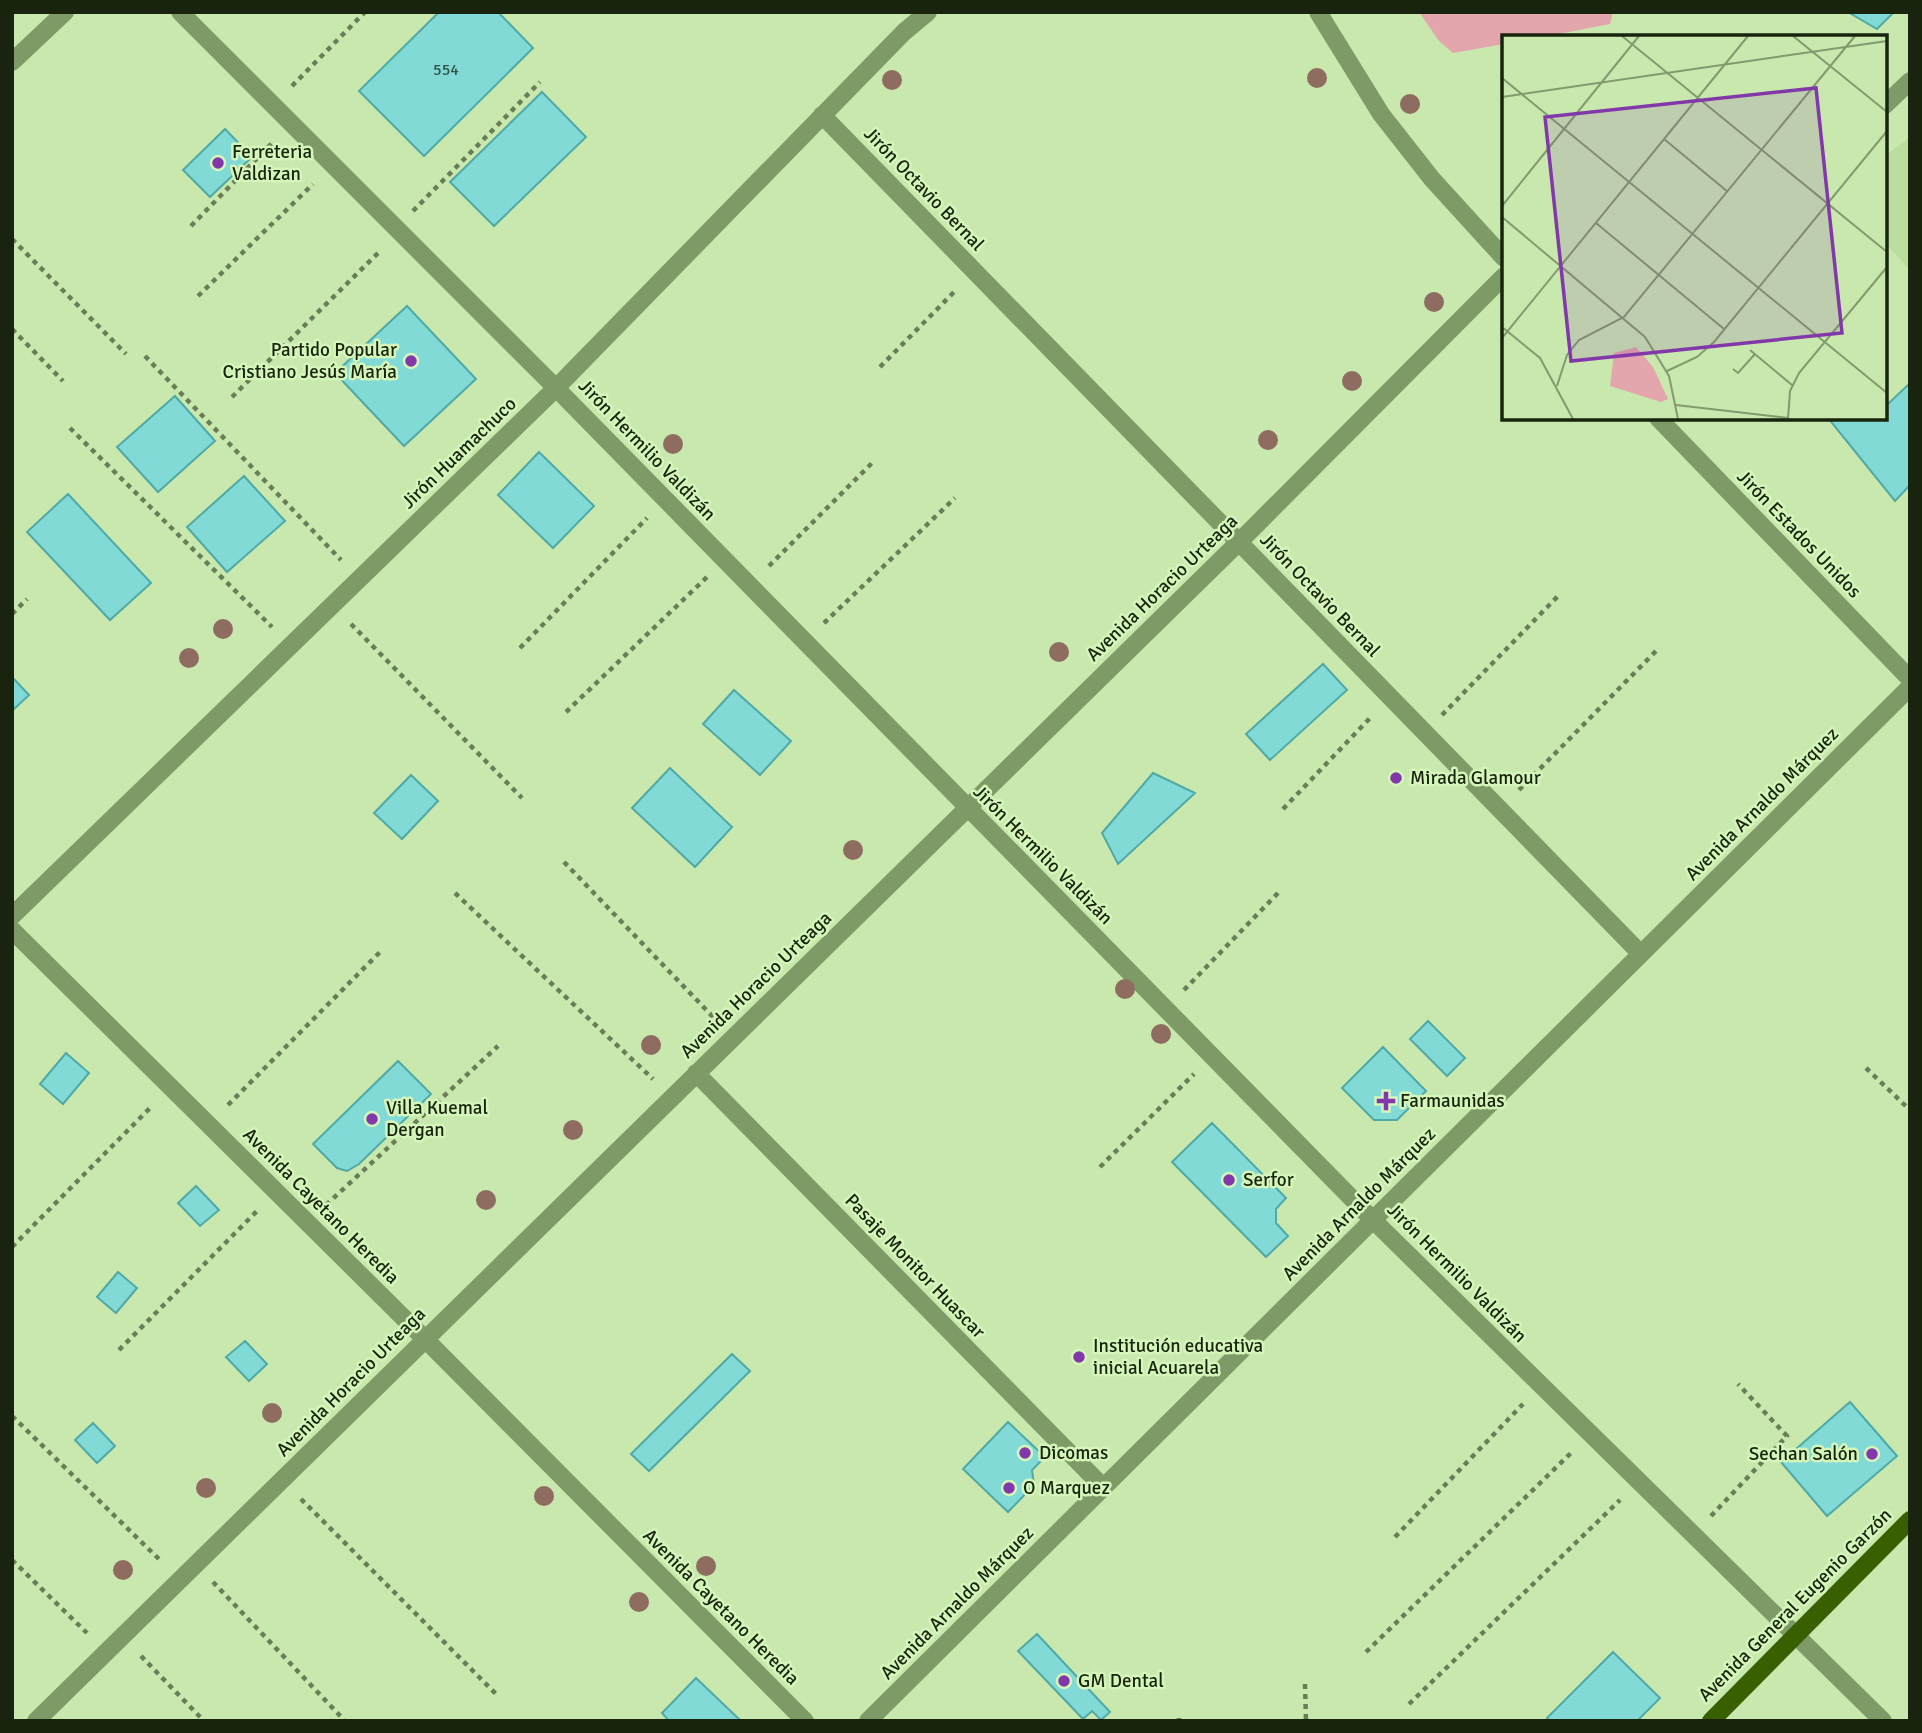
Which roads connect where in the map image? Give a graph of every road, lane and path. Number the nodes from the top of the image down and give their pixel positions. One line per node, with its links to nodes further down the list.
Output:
1 (65, 12): 6 (street)
2 (180, 12): 10 (street, Jirón Hermilio Valdizán)
3 (365, 12): 10 (path)
4 (928, 12): 11 (street, Jirón Huamachuco)
5 (1318, 12): 17 (street)
6 (12, 62)
7 (1910, 81): 9 (street)
8 (540, 82): 15 (path)
9 (1887, 103)
10 (272, 105): 12 (street, Jirón Hermilio Valdizán)
11 (822, 115): 18 (street, Jirón Octavio Bernal); 26 (street, Jirón Huamachuco)
12 (291, 124): 13 (street, Jirón Hermilio Valdizán); 14 (path)
13 (332, 165): 15 (street, Jirón Hermilio Valdizán); 20 (path)
14 (191, 226)
15 (398, 230): 26 (street, Jirón Hermilio Valdizán); 27 (path)
16 (12, 239): 22 (path)
17 (1502, 256)
18 (974, 271): 24 (path); 33 (street, Jirón Octavio Bernal)
19 (1502, 278): 33 (street, Avenida Horacio Urteaga)
20 (198, 296)
21 (12, 329): 25 (path)
22 (126, 354)
23 (145, 356): 35 (path)
24 (880, 367)
25 (63, 381)
26 (556, 388): 32 (street, Jirón Hermilio Valdizán); 35 (street, Jirón Huamachuco)
27 (232, 397)
28 (1660, 420): 45 (street, Jirón Estados Unidos)
29 (70, 428): 42 (path)
30 (876, 460): 36 (path)
31 (955, 498): 41 (path)
32 (666, 499): 34 (street, Jirón Hermilio Valdizán); 43 (path)
33 (1239, 542): 47 (street, Jirón Octavio Bernal); 51 (street, Avenida Horacio Urteaga)
34 (725, 559): 36 (street, Jirón Hermilio Valdizán); 48 (path)
35 (360, 578): 39 (street, Jirón Huamachuco)
36 (750, 586): 41 (street, Jirón Hermilio Valdizán)
37 (1559, 595): 49 (path)
38 (27, 599): 40 (path)
39 (333, 605): 42 (street, Jirón Huamachuco); 50 (path)
40 (12, 614)
41 (804, 641): 51 (street, Jirón Hermilio Valdizán)
42 (291, 645): 57 (street, Jirón Huamachuco)
43 (520, 648)
44 (1656, 651): 53 (path)
45 (1910, 679)
46 (1910, 687): 60 (street, Avenida Arnaldo Márquez)
47 (1391, 697): 49 (street, Jirón Octavio Bernal); 52 (path)
48 (566, 712)
49 (1425, 732): 53 (street, Jirón Octavio Bernal)
50 (522, 798)
51 (967, 808): 61 (street, Jirón Hermilio Valdizán); 62 (street, Avenida Horacio Urteaga)
52 (1283, 809)
53 (1500, 809): 60 (street, Jirón Octavio Bernal)
54 (564, 862): 62 (path)
55 (455, 893): 68 (path)
56 (1279, 893): 61 (path)
57 (12, 916)
58 (12, 930): 67 (street, Avenida Cayetano Heredia)
59 (380, 952): 70 (path)
60 (1641, 954): 73 (street, Avenida Arnaldo Márquez)
61 (1165, 1009): 64 (street, Jirón Hermilio Valdizán)
62 (732, 1038): 66 (street, Avenida Horacio Urteaga)
63 (498, 1046): 74 (path)
64 (1212, 1056): 71 (path); 73 (street, Jirón Hermilio Valdizán)
65 (1866, 1068): 69 (path)
66 (696, 1073): 68 (street, Avenida Horacio Urteaga); 84 (street, Pasaje Monitor Huascar)
67 (170, 1087): 70 (street, Avenida Cayetano Heredia); 75 (path)
68 (672, 1096): 76 (street, Avenida Horacio Urteaga)
69 (1910, 1110)
70 (209, 1124): 72 (street, Avenida Cayetano Heredia)
71 (1100, 1167)
72 (276, 1192): 74 (street, Avenida Cayetano Heredia); 77 (path)
73 (1373, 1220): 79 (street, Jirón Hermilio Valdizán); 84 (street, Avenida Arnaldo Márquez)
74 (307, 1222): 76 (street, Avenida Cayetano Heredia)
75 (12, 1247)
76 (424, 1338): 82 (street, Avenida Horacio Urteaga); 101 (street, Avenida Cayetano Heredia)
77 (118, 1350)
78 (1738, 1384): 86 (path)
79 (1541, 1385): 81 (street, Jirón Hermilio Valdizán); 87 (path)
80 (12, 1416): 90 (path)
81 (1591, 1434): 83 (street, Jirón Hermilio Valdizán); 93 (path)
82 (282, 1480): 89 (street, Avenida Horacio Urteaga); 96 (path)
83 (1640, 1481): 86 (street, Jirón Hermilio Valdizán); 97 (path)
84 (1104, 1488): 102 (street, Avenida Arnaldo Márquez)
85 (1910, 1520): 91 (main road, Avenida General Eugenio Garzón)
86 (1694, 1534): 91 (street, Jirón Hermilio Valdizán)
87 (1395, 1537)
88 (12, 1560): 94 (path)
89 (196, 1564): 90 (street, Avenida Horacio Urteaga); 100 (path)
90 (180, 1579): 92 (street, Avenida Horacio Urteaga)
91 (1796, 1634): 104 (main road, Avenida General Eugenio Garzón); 105 (street, Jirón Hermilio Valdizán)
92 (122, 1637): 94 (street, Avenida Horacio Urteaga); 99 (path)
93 (1366, 1652)
94 (107, 1653): 98 (street, Avenida Horacio Urteaga)
95 (1305, 1684): 103 (path)
96 (498, 1696)
97 (1409, 1704)
98 (36, 1721)
99 (204, 1721)
100 (345, 1721)
101 (805, 1721)
102 (868, 1721)
103 (1306, 1721)
104 (1711, 1721)
105 (1883, 1721)

